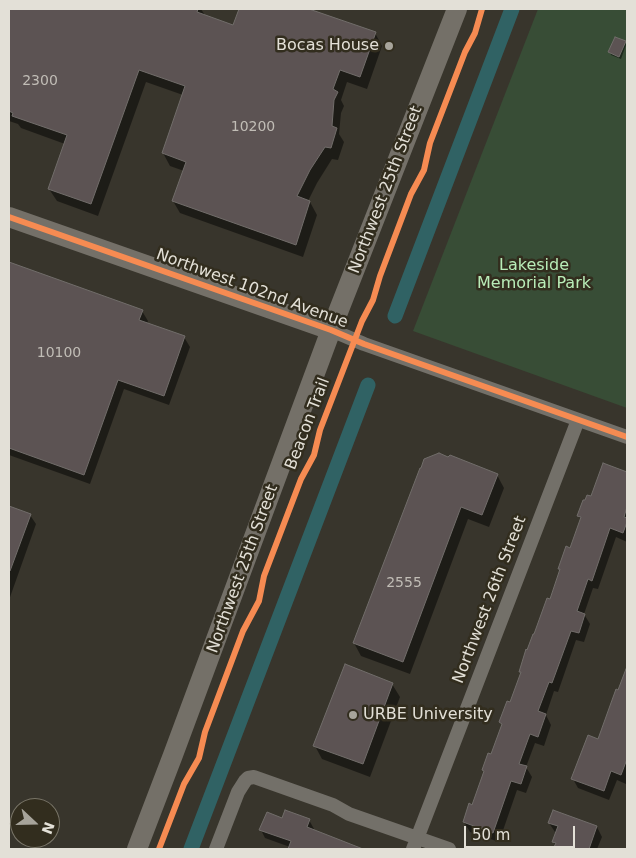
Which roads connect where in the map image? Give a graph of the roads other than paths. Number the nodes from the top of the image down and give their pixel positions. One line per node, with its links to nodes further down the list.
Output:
1 (457, 9): 3 (main road, Northwest 25th Street)
2 (9, 217): 3 (main road, Northwest 102nd Avenue)
3 (331, 330): 4 (street, Northwest 102nd Avenue); 7 (main road, Northwest 25th Street)
4 (578, 420): 5 (street, Northwest 102nd Avenue); 6 (street, Northwest 26th Street)
5 (627, 437)
6 (415, 844): 8 (street); 9 (street)
7 (137, 849)
8 (216, 849)
9 (449, 849)

